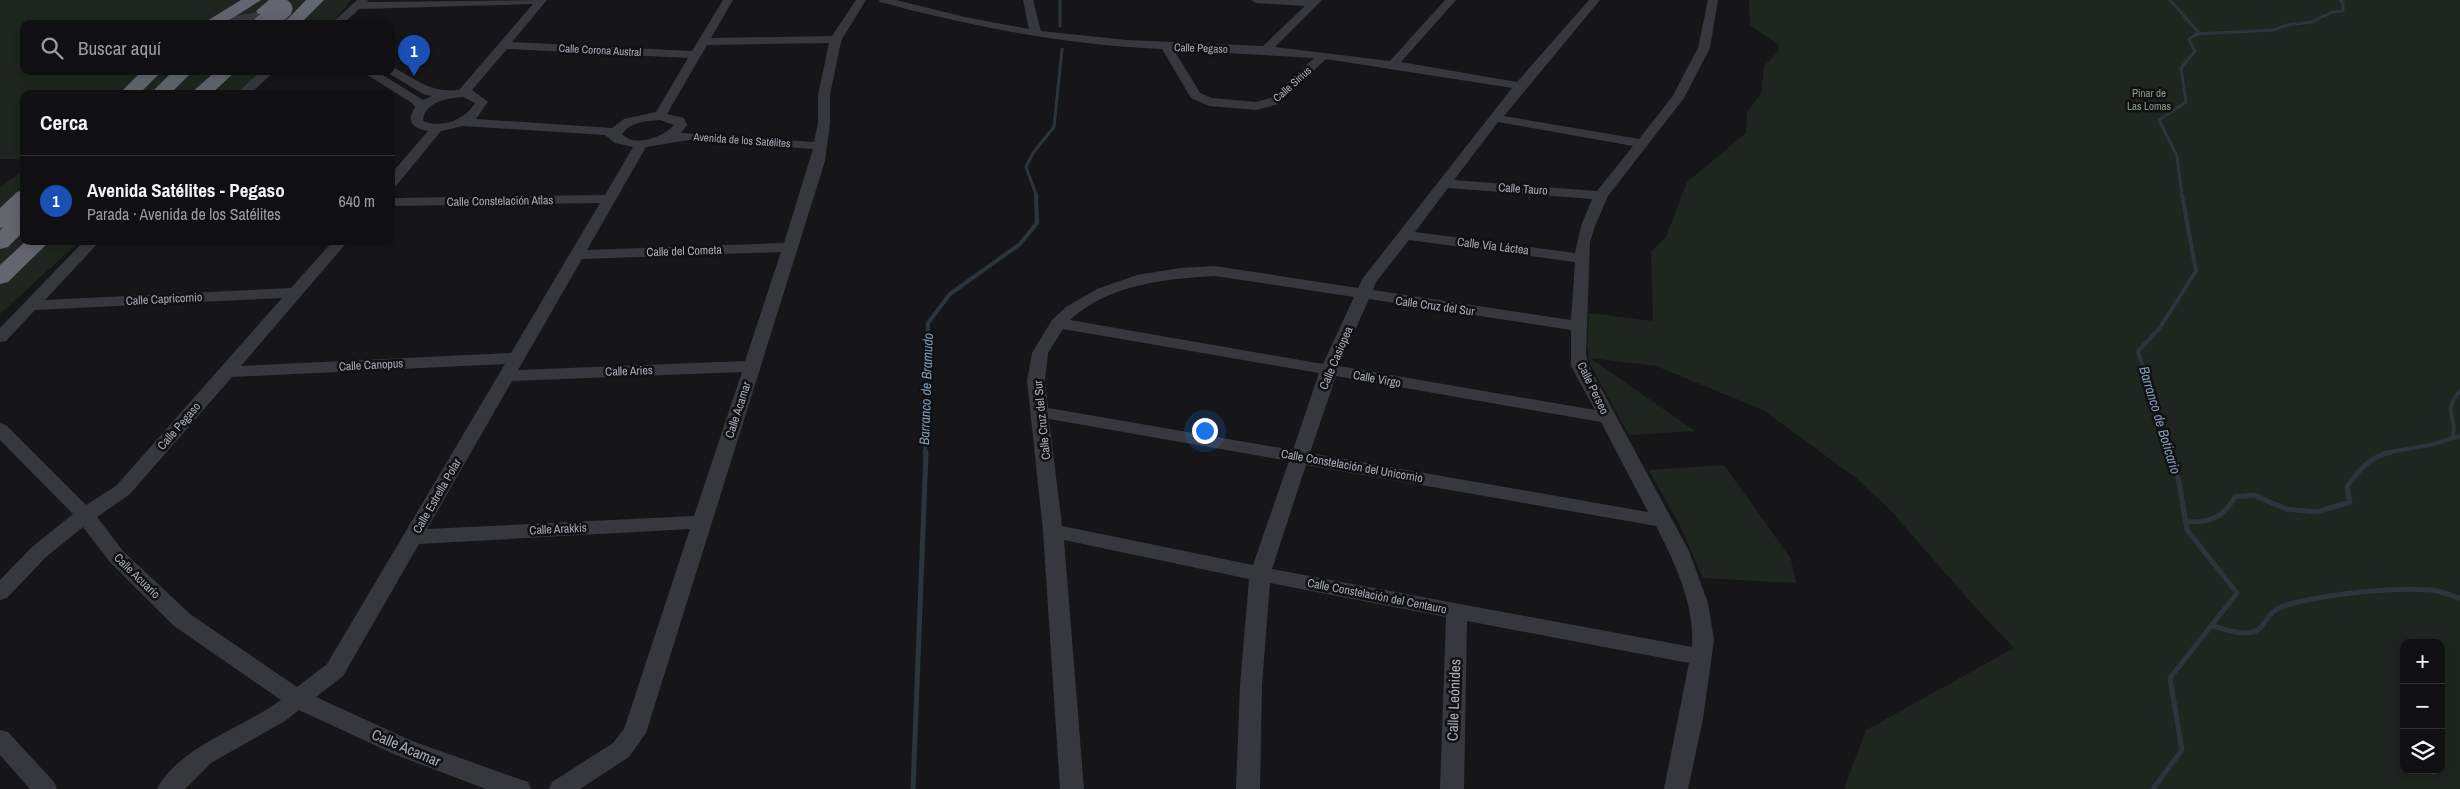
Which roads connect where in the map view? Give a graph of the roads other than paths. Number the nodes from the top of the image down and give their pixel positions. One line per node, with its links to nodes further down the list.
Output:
1 (316, 0): 13 (highway)
2 (542, 0): 12 (street); 21 (street)
3 (728, 0): 20 (street)
4 (861, 0): 19 (street, Calle Acamar)
5 (1028, 0): 18 (street)
6 (1256, 0): 11 (street)
7 (1451, 0): 26 (street)
8 (1595, 0): 34 (street, Calle Casiopea)
9 (1714, 0): 54 (street, Calle Perseo)
10 (889, 1): 18 (street, Calle Pegaso)
11 (1316, 2): 23 (street)
12 (360, 3): 17 (street)
13 (288, 11): 14 (highway, bridge); 16 (street)
14 (260, 12): 15 (highway)
15 (228, 20)
16 (232, 20)
17 (341, 20)
18 (1036, 34): 22 (street, Calle Pegaso)
19 (836, 39): 20 (street); 52 (street, Calle Acamar)
20 (703, 42): 24 (street)
21 (504, 45): 24 (street, Calle Corona Austral); 40 (street)
22 (1166, 47): 23 (street, Calle Pegaso); 25 (street, Calle Sirius)
23 (1266, 50): 25 (street, Calle Pegaso)
24 (695, 55): 44 (street)
25 (1324, 55): 26 (street, Calle Pegaso)
26 (1393, 64): 34 (street, Calle Pegaso)
27 (395, 73): 41 (street)
28 (149, 75): 35 (highway)
29 (180, 75): 36 (highway)
30 (198, 75): 37 (highway)
31 (222, 75): 38 (highway)
32 (264, 75): 39 (street)
33 (374, 75): 42 (street)
34 (1520, 86): 45 (street, Calle Casiopea)
35 (132, 90)
36 (163, 90)
37 (181, 90)
38 (205, 90)
39 (247, 90)
40 (463, 93): 41 (street); 43 (street)
41 (446, 95): 42 (street)
42 (422, 108): 49 (street)
43 (480, 109): 46 (street); 47 (street)
44 (660, 116): 46 (street); 48 (street, Avenida de los Satélites)
45 (1495, 118): 54 (street); 56 (street, Calle Casiopea)
46 (629, 121): 50 (street)
47 (461, 122): 49 (street); 50 (street)
48 (681, 125): 51 (street); 52 (street, Avenida de los Satélites)
49 (437, 128): 55 (street)
50 (615, 134): 53 (street)
51 (663, 139): 52 (street, Avenida de los Satélites); 53 (street, Avenida de los Satélites)
52 (821, 140): 69 (street, Calle Acamar)
53 (642, 143): 58 (street, Calle Estrella Polar)
54 (1641, 143): 57 (street, Calle Perseo)
55 (395, 177)
56 (1445, 184): 57 (street, Calle Tauro); 63 (street, Calle Casiopea)
57 (1601, 195): 71 (street, Calle Perseo)
58 (610, 199): 60 (street, Calle Constelación Atlas); 70 (street, Calle Estrella Polar)
59 (20, 200): 61 (highway)
60 (395, 202)
61 (0, 221)
62 (20, 223): 64 (highway)
63 (1405, 235): 71 (street, Calle Vía Láctea); 75 (street, Calle Casiopea)
64 (0, 242)
65 (20, 245): 72 (highway)
66 (35, 245): 73 (highway)
67 (89, 245): 76 (street)
68 (337, 245): 74 (street, Calle Pegaso)
69 (791, 247): 70 (street, Calle del Cometa); 81 (street, Calle Acamar)
70 (577, 255): 80 (street, Calle Estrella Polar)
71 (1582, 258): 78 (street, Calle Perseo)
72 (0, 264)
73 (0, 277)
74 (295, 293): 76 (street, Calle Capricornio); 83 (street, Calle Pegaso)
75 (1364, 295): 77 (street, Calle Cruz del Sur); 78 (street, Calle Cruz del Sur); 82 (street, Calle Casiopea)
76 (32, 305): 79 (street)
77 (1058, 323): 82 (street, Calle Virgo); 85 (street, Calle Cruz del Sur)
78 (1579, 326): 86 (street, Calle Perseo)
79 (0, 337)
80 (517, 358): 83 (street, Calle Canopus); 84 (street, Calle Estrella Polar)
81 (752, 366): 84 (street, Calle Aries); 91 (street, Calle Acamar)
82 (1329, 370): 86 (street, Calle Virgo); 88 (street, Calle Casiopea)
83 (225, 372): 89 (street, Calle Pegaso)
84 (506, 376): 93 (street, Calle Estrella Polar)
85 (1040, 412): 88 (street, Calle Constelación del Unicornio); 92 (street, Calle Cruz del Sur)
86 (1608, 418): 90 (street, Calle Perseo)
87 (0, 429): 89 (street, Calle Acuario)
88 (1300, 457): 90 (street, Calle Constelación del Unicornio); 94 (street, Calle Casiopea)
89 (85, 515): 95 (street, Calle Pegaso); 98 (street, Calle Acuario)
90 (1663, 521): 97 (street, Calle Perseo)
91 (702, 522): 93 (street, Calle Arakkis); 103 (street, Calle Acamar)
92 (1053, 531): 94 (street, Calle Constelación del Centauro); 104 (street, Calle Cruz del Sur)
93 (413, 537): 98 (street, Calle Estrella Polar)
94 (1260, 574): 96 (street, Calle Constelación del Centauro); 105 (street, Calle Casiopea)
95 (0, 593)
96 (1458, 611): 97 (street, Calle Constelación del Centauro); 106 (street, Calle Leónides)
97 (1701, 657): 107 (street, Calle Perseo)
98 (297, 699): 101 (street, Calle Estrella Polar); 102 (street, Calle Acamar)
99 (0, 739): 100 (street)
100 (44, 789)
101 (169, 789)
102 (519, 789)
103 (561, 789)
104 (1072, 789)
105 (1248, 789)
106 (1452, 789)
107 (1676, 789)

